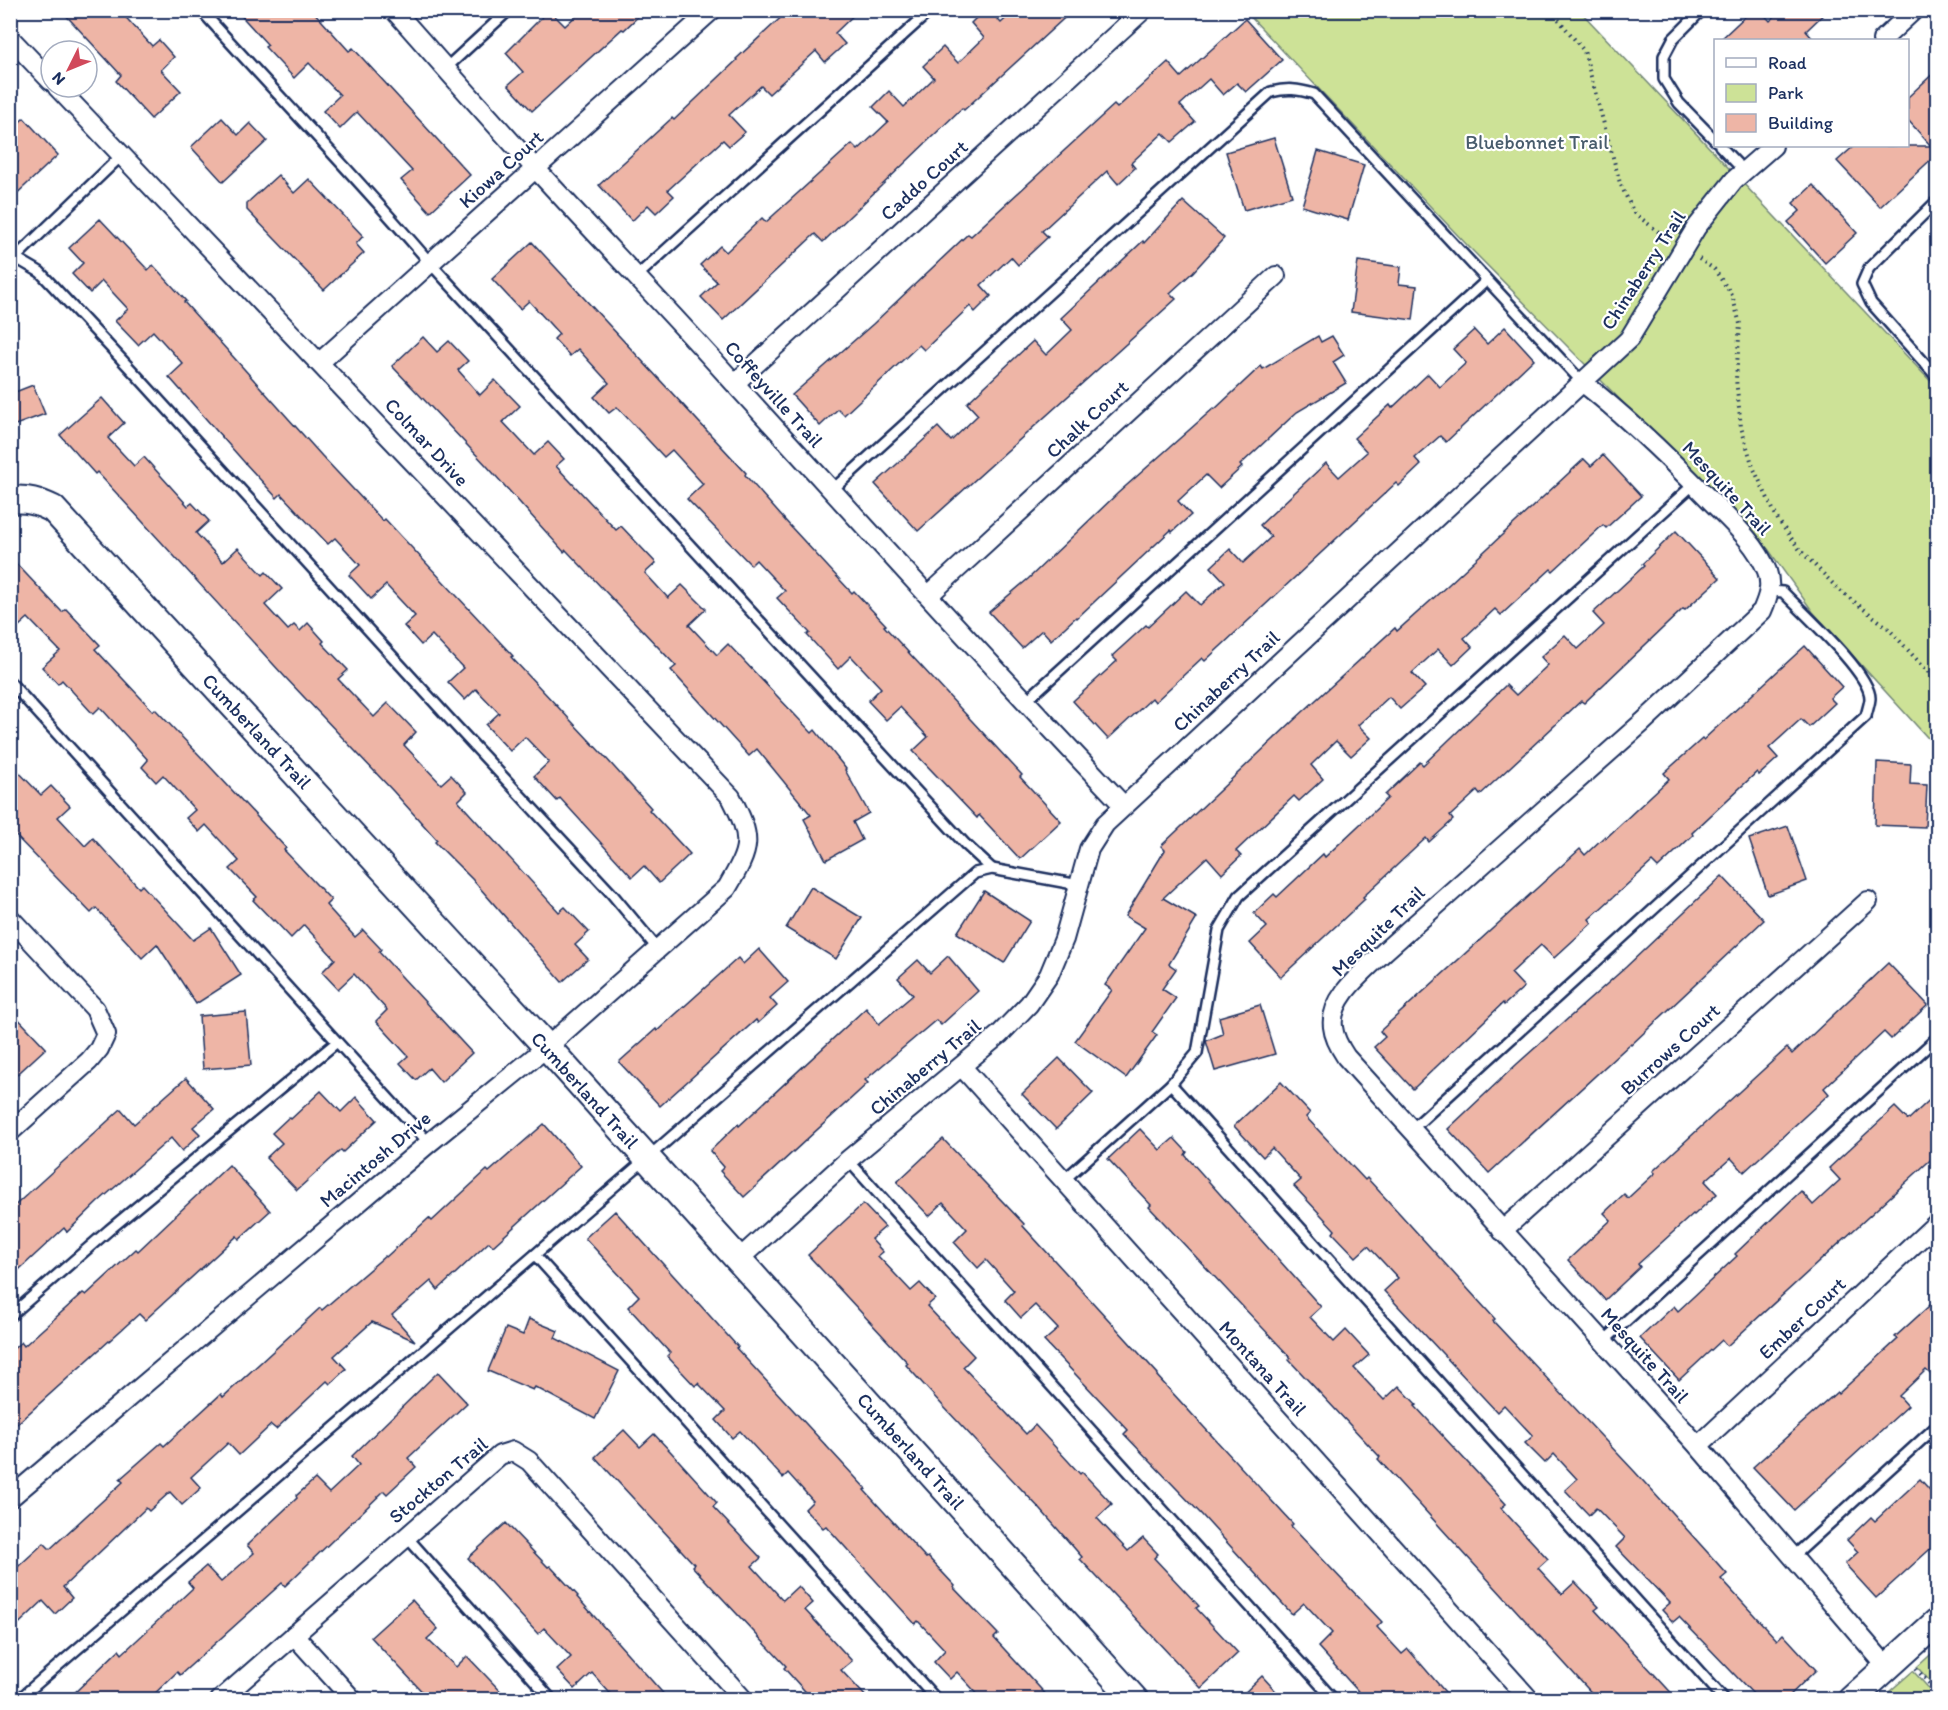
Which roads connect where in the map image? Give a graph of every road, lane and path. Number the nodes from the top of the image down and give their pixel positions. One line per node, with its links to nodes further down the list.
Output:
1 (201, 10): 25 (lane)
2 (394, 10): 12 (street, Coffeyville Trail)
3 (509, 10): 12 (lane)
4 (712, 10): 19 (street, Kiowa Court)
5 (931, 10): 27 (lane)
6 (1143, 10): 32 (street, Caddo Court)
7 (1551, 10): 22 (path)
8 (1702, 10): 15 (lane)
9 (1914, 10): 10 (street)
10 (1883, 39)
11 (13, 46): 13 (street)
12 (446, 68): 19 (street, Coffeyville Trail)
13 (39, 70)
14 (68, 99): 18 (street, Colmar Drive)
15 (1714, 139)
16 (1721, 147): 20 (lane)
17 (1772, 147): 20 (street, Chinaberry Trail)
18 (122, 155): 24 (lane); 29 (street, Colmar Drive)
19 (535, 168): 25 (street, Kiowa Court); 27 (street, Coffeyville Trail)
20 (1744, 171): 31 (street, Chinaberry Trail)
21 (1938, 200): 30 (lane)
22 (1668, 239)
23 (1696, 257): 39 (path)
24 (13, 259): 47 (lane)
25 (431, 264): 29 (street, Kiowa Court); 43 (lane)
26 (1276, 276): 37 (street, Chalk Court)
27 (636, 277): 32 (street, Coffeyville Trail)
28 (1486, 281): 31 (lane); 34 (lane); 40 (lane)
29 (320, 362): 42 (street, Colmar Drive)
30 (1938, 378)
31 (1582, 382): 33 (street, Mesquite Trail); 41 (street, Chinaberry Trail)
32 (735, 383): 34 (street, Coffeyville Trail)
33 (1694, 484): 36 (street, Mesquite Trail); 52 (lane)
34 (831, 491): 37 (street, Coffeyville Trail)
35 (16, 499): 50 (street, Cumberland Trail)
36 (1770, 591): 53 (street, Mesquite Trail); 53 (lane)
37 (929, 595): 40 (street, Coffeyville Trail)
38 (10, 682): 49 (lane)
39 (1938, 683)
40 (1025, 702): 41 (street, Coffeyville Trail)
41 (1124, 805): 44 (street, Chinaberry Trail)
42 (748, 840): 47 (street, Macintosh Drive)
43 (992, 869): 44 (lane); 56 (lane)
44 (1079, 885): 51 (street, Chinaberry Trail)
45 (1868, 901): 60 (street, Burrows Court)
46 (10, 918): 54 (street)
47 (657, 948): 50 (street, Macintosh Drive)
48 (1938, 1037): 64 (lane)
49 (337, 1042): 55 (lane); 63 (lane)
50 (547, 1047): 55 (street, Macintosh Drive); 56 (street, Cumberland Trail)
51 (962, 1066): 57 (street, Chinaberry Trail); 58 (street, Montana Trail)
52 (1171, 1084): 58 (lane); 84 (lane)
53 (1411, 1130): 60 (street, Mesquite Trail)
54 (10, 1132)
55 (429, 1143): 67 (street, Macintosh Drive)
56 (646, 1159): 61 (lane); 62 (street, Cumberland Trail)
57 (849, 1160): 62 (street, Chinaberry Trail); 82 (lane)
58 (1064, 1180): 83 (street, Montana Trail)
59 (1938, 1222): 66 (street, Ember Court)
60 (1502, 1231): 64 (street, Mesquite Trail)
61 (536, 1255): 75 (lane); 80 (lane)
62 (738, 1260): 81 (street, Cumberland Trail)
63 (10, 1316)
64 (1603, 1342): 66 (street, Mesquite Trail)
65 (1938, 1425): 69 (lane)
66 (1698, 1446): 69 (street, Mesquite Trail)
67 (10, 1498)
68 (406, 1536): 71 (street, Stockton Trail); 78 (lane); 79 (street, Stockton Trail)
69 (1792, 1557): 72 (street, Mesquite Trail)
70 (1938, 1621): 72 (street)
71 (294, 1635): 76 (street, Stockton Trail); 77 (street)
72 (1887, 1667): 85 (street)
73 (1913, 1667): 74 (path)
74 (1938, 1693)
75 (18, 1700)
76 (220, 1700)
77 (353, 1700)
78 (552, 1700)
79 (744, 1700)
80 (937, 1700)
81 (1135, 1700)
82 (1334, 1700)
83 (1530, 1700)
84 (1725, 1700)
85 (1851, 1700)

